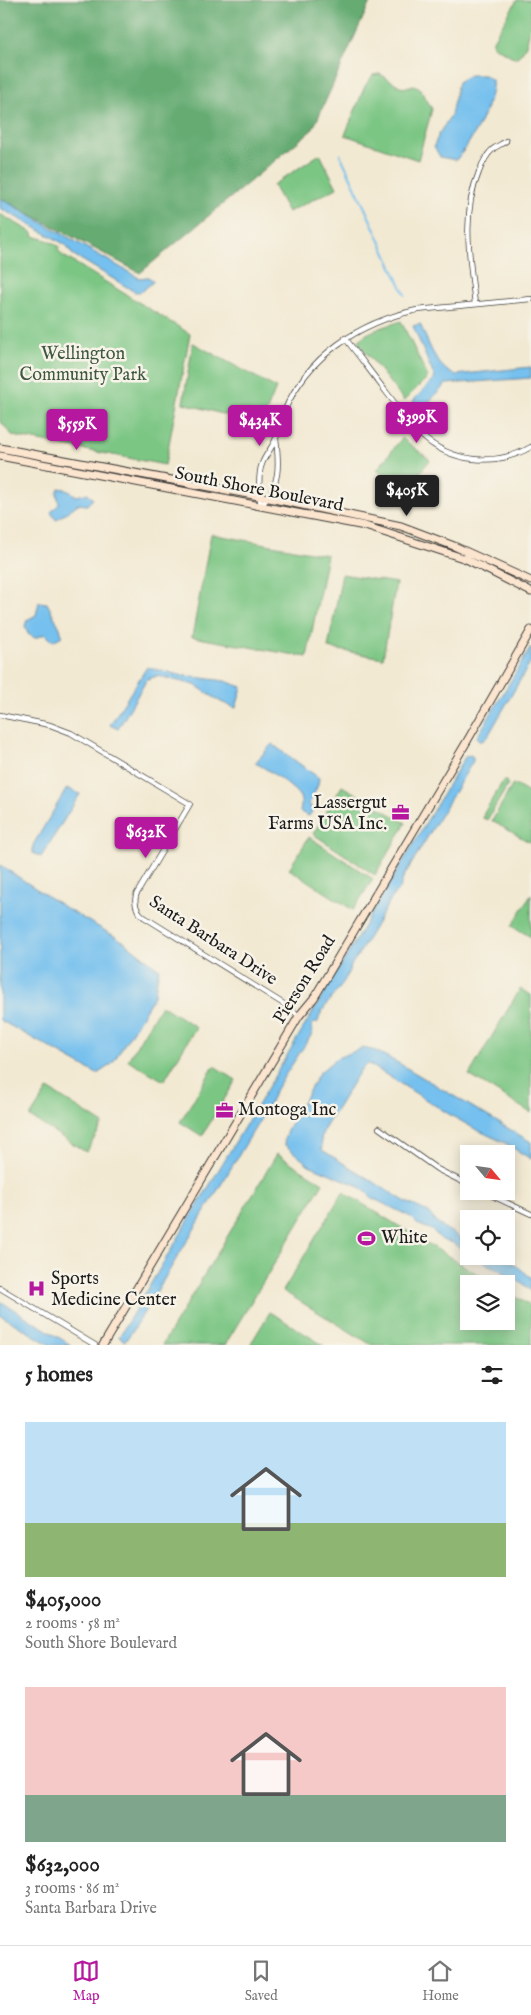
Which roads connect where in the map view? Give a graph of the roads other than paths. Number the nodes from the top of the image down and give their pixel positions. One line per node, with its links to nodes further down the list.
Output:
1 (506, 141): 3 (street)
2 (531, 298): 3 (street)
3 (475, 304): 4 (street)
4 (345, 338): 5 (street); 6 (street)
5 (276, 438): 9 (street); 10 (street)
6 (531, 447)
7 (0, 448): 9 (street, South Shore Boulevard)
8 (0, 456): 11 (street, South Shore Boulevard)
9 (259, 496): 10 (street, South Shore Boulevard); 11 (street)
10 (269, 498): 11 (street); 12 (street, South Shore Boulevard)
11 (261, 506): 13 (street, South Shore Boulevard)
12 (531, 581)
13 (531, 592)
14 (531, 630): 16 (street, Pierson Road)
15 (0, 715): 16 (street, Santa Barbara Drive)
16 (300, 1016): 23 (street, Pierson Road)
17 (379, 1128): 18 (street)
18 (460, 1180)
19 (501, 1200): 20 (street)
20 (531, 1214)
21 (0, 1288): 22 (street)
22 (96, 1345)
23 (103, 1345)

